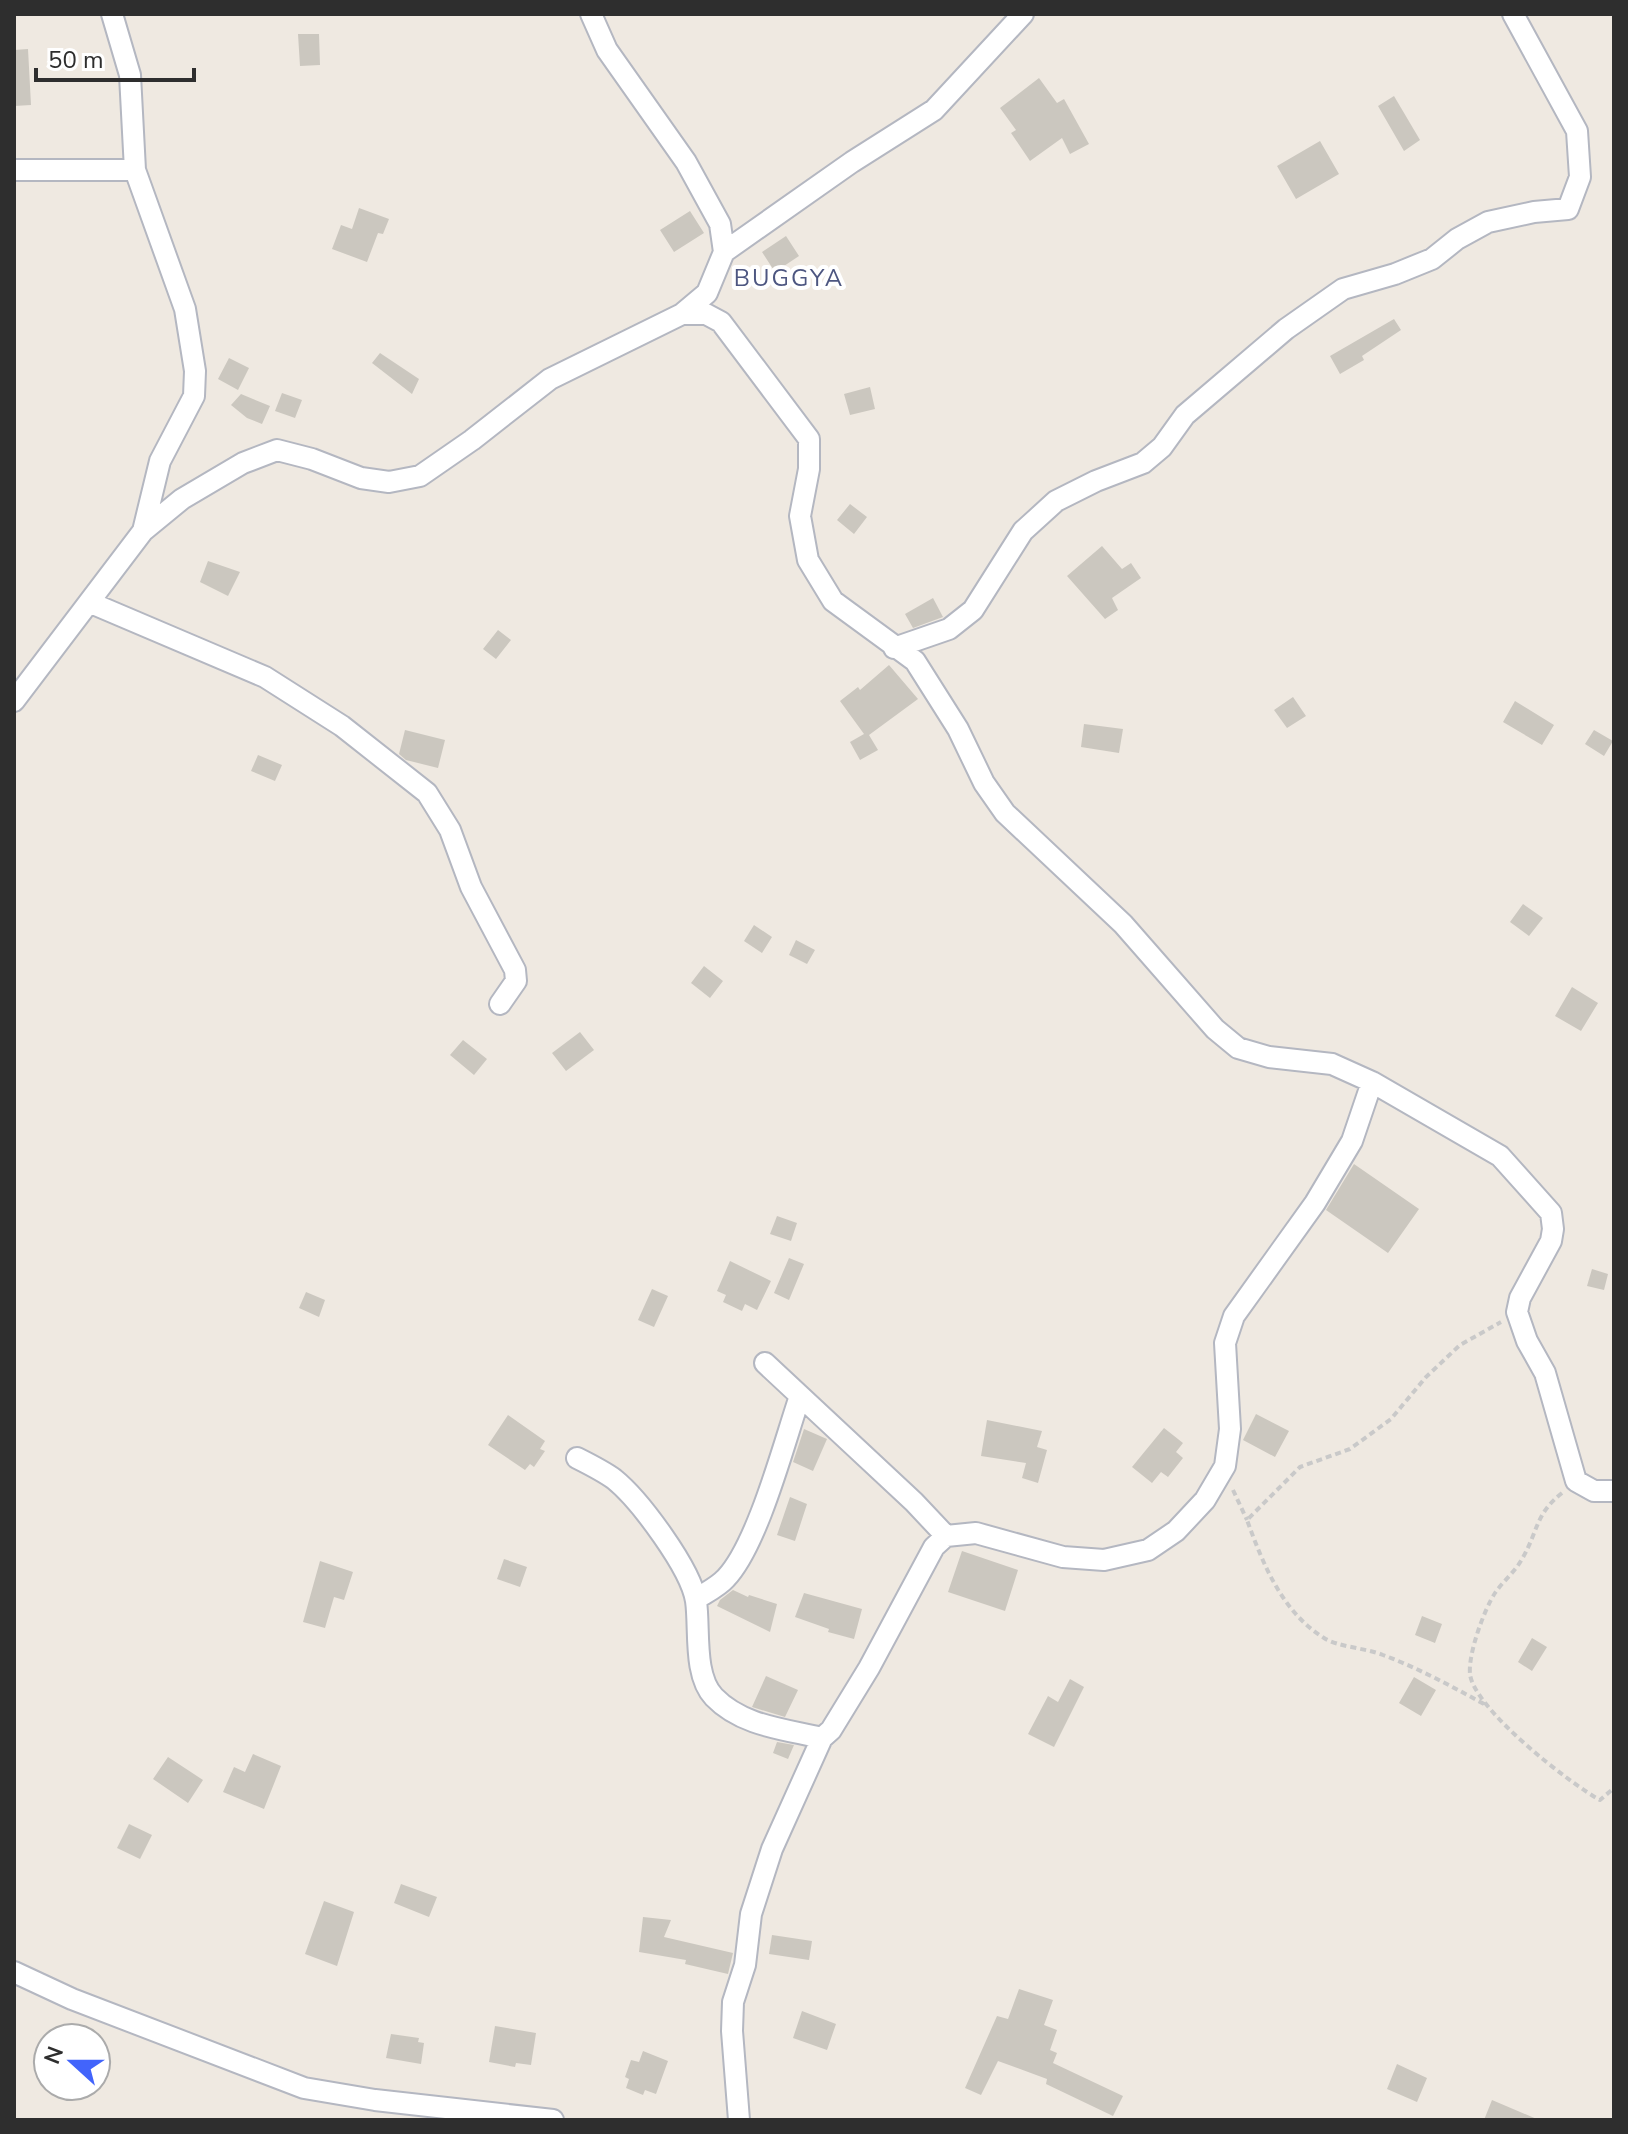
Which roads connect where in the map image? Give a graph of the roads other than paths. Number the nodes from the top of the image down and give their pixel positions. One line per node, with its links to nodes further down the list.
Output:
1 (112, 14): 6 (street)
2 (591, 14): 7 (street)
3 (1023, 14): 7 (street)
4 (1513, 14): 11 (street)
5 (14, 170): 6 (street)
6 (135, 170): 9 (street)
7 (724, 252): 8 (street)
8 (682, 314): 9 (street); 11 (street)
9 (143, 531): 10 (street)
10 (91, 603): 12 (street); 13 (street)
11 (894, 648): 14 (street)
12 (14, 701)
13 (500, 1004)
14 (1372, 1082): 18 (street); 19 (street)
15 (765, 1363): 16 (street)
16 (800, 1396): 19 (street); 20 (street)
17 (577, 1458): 20 (street)
18 (1614, 1491)
19 (946, 1536): 21 (street)
20 (696, 1599): 21 (street)
21 (822, 1738): 24 (street)
22 (14, 1972): 23 (street)
23 (553, 2120)
24 (739, 2120)

